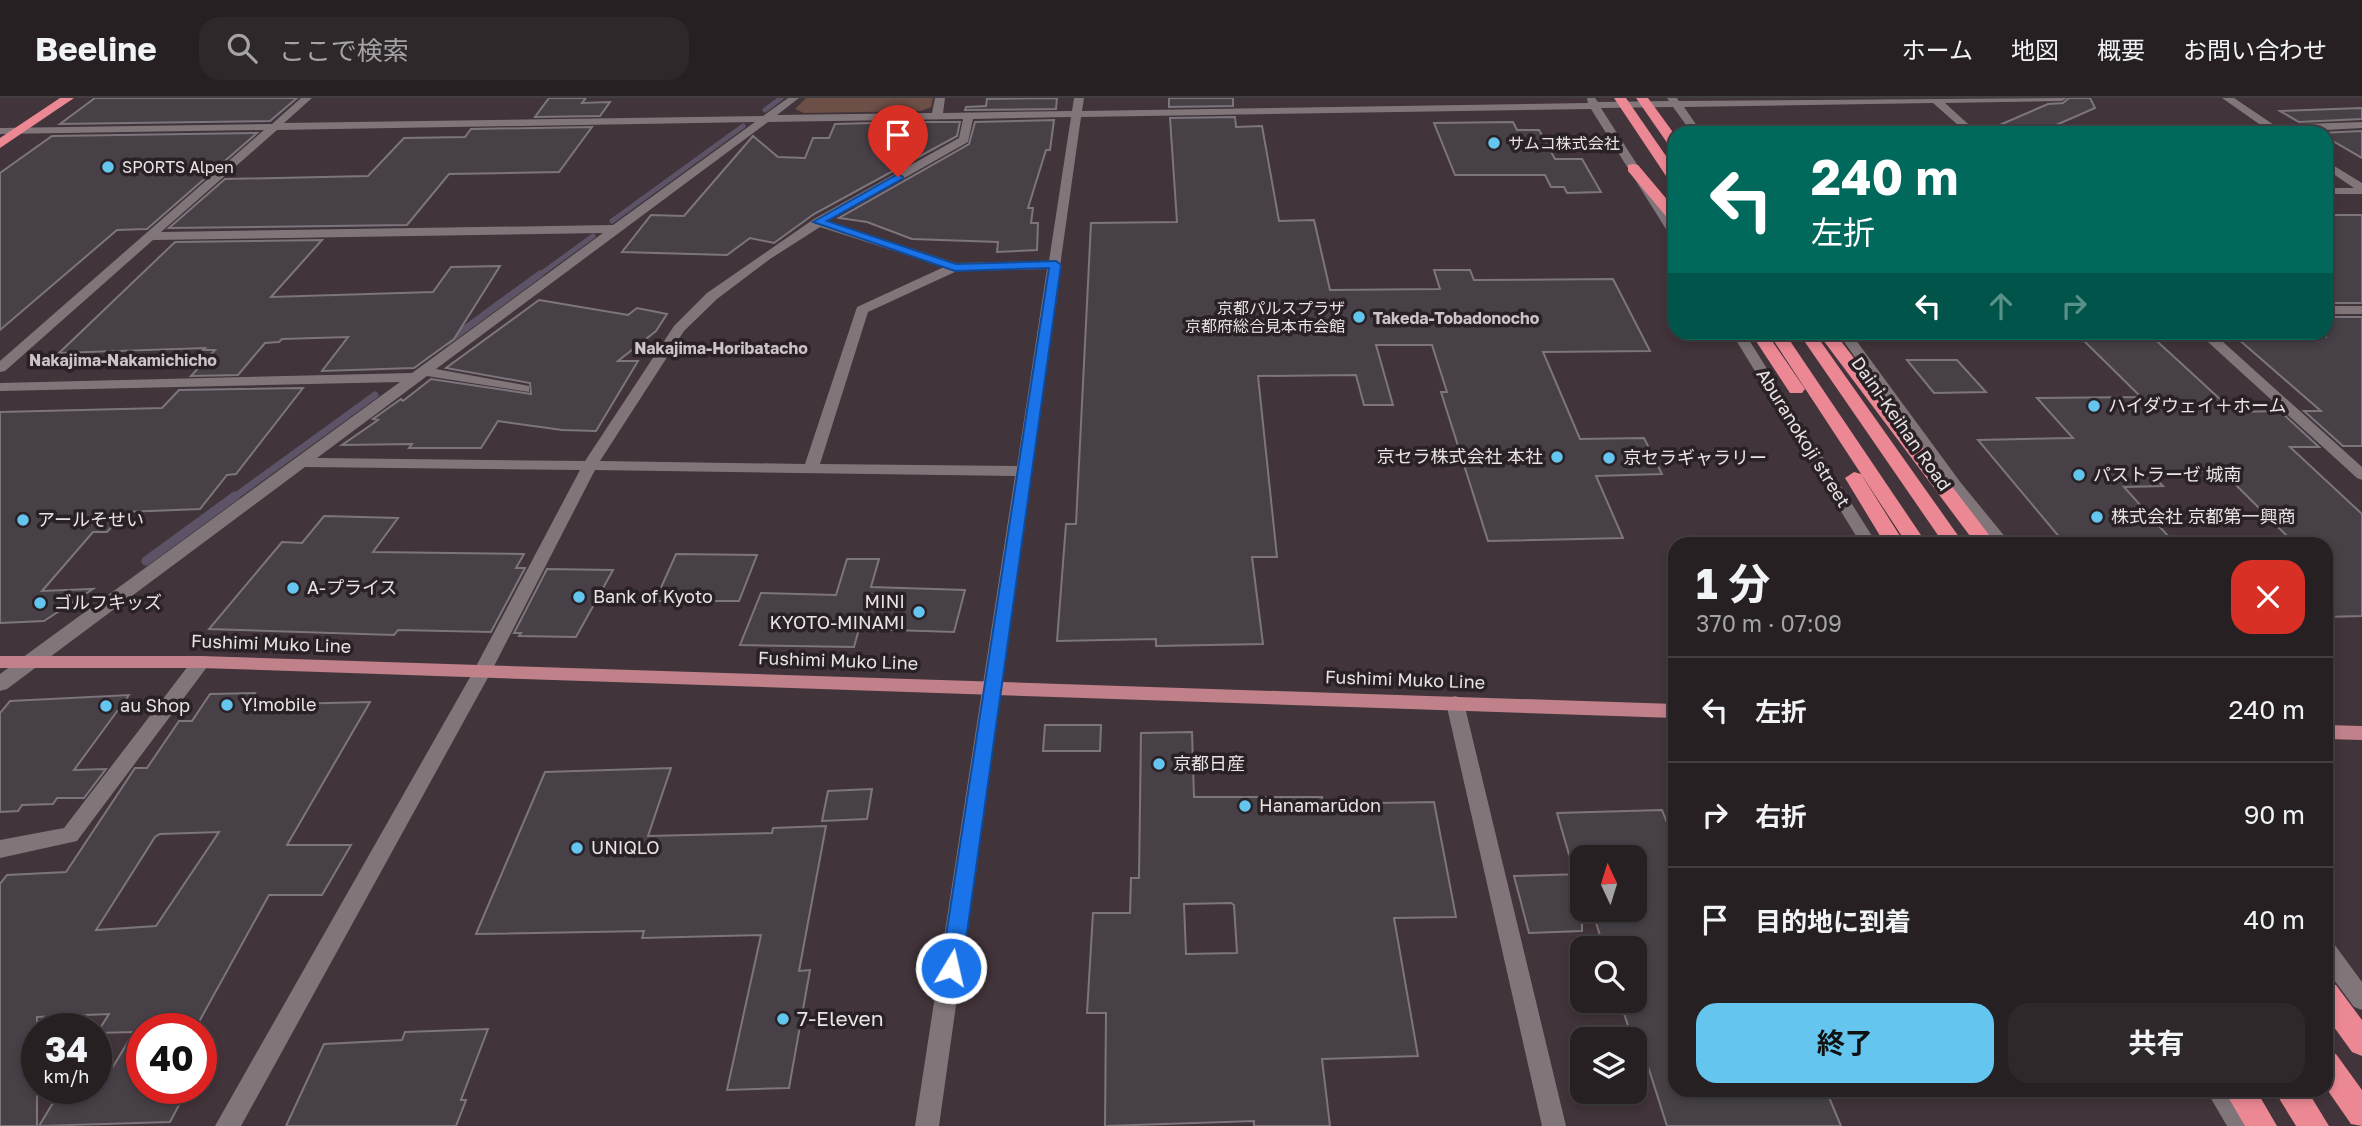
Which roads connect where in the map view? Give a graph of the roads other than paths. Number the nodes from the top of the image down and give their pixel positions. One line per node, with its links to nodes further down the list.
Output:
1 (68, 98): 26 (highway)
2 (307, 98): 20 (street)
3 (794, 98): 18 (street)
4 (940, 98): 17 (street)
5 (1079, 98): 15 (street)
6 (1620, 98): 30 (highway)
7 (1642, 98): 27 (highway)
8 (2002, 98): 9 (street); 11 (street)
9 (2062, 98)
10 (2227, 98): 24 (street)
11 (1934, 99): 12 (street); 23 (street)
12 (1667, 101): 13 (street); 21 (highway); 22 (street)
13 (1592, 102): 14 (street); 29 (street)
14 (1304, 104): 15 (street)
15 (1077, 113): 16 (street); 39 (street)
16 (969, 115): 17 (street); 35 (street)
17 (937, 116): 18 (street)
18 (769, 118): 20 (street); 37 (street)
19 (2362, 125): 25 (street)
20 (274, 126): 26 (street); 38 (street)
21 (1679, 126)
22 (1690, 126)
23 (1965, 126)
24 (2269, 126)
25 (2333, 127)
26 (19, 131): 28 (highway)
27 (1668, 134)
28 (1, 139)
29 (1633, 168): 34 (highway); 36 (street)
30 (1668, 169)
31 (2333, 169): 32 (street)
32 (2362, 189): 33 (street)
33 (2333, 191)
34 (1668, 210)
35 (818, 222): 40 (street); 55 (street)
36 (1668, 223)
37 (616, 229): 38 (street); 51 (street)
38 (151, 236): 50 (street)
39 (1056, 265): 40 (street); 58 (street)
40 (955, 267): 56 (street)
41 (2333, 310): 42 (street)
42 (2362, 310)
43 (1742, 340): 59 (street, Aburanokoji street)
44 (1763, 340): 60 (highway)
45 (1781, 340): 61 (highway)
46 (1812, 340): 62 (highway, Daini-Keihan Road)
47 (1831, 340): 63 (highway)
48 (1849, 340): 64 (street)
49 (2212, 340): 57 (street)
50 (0, 368)
51 (418, 374): 52 (street); 53 (street); 54 (street)
52 (0, 387)
53 (524, 389)
54 (300, 462): 55 (street); 65 (street)
55 (590, 465): 56 (street); 68 (street)
56 (811, 468): 58 (street)
57 (2359, 469)
58 (1025, 471): 70 (street)
59 (1865, 537)
60 (1890, 537)
61 (1912, 537)
62 (1949, 537)
63 (1981, 537)
64 (1997, 537)
65 (33, 661): 66 (main road, Fushimi Muko Line); 67 (main road, Fushimi Muko Line); 69 (street)
66 (0, 662)
67 (201, 662): 68 (main road, Fushimi Muko Line); 75 (street)
68 (482, 672): 70 (main road, Fushimi Muko Line); 85 (street)
69 (0, 684)
70 (994, 687): 71 (main road, Fushimi Muko Line); 86 (street)
71 (1455, 703): 72 (main road, Fushimi Muko Line); 87 (street)
72 (1668, 711)
73 (2333, 732): 74 (main road)
74 (2362, 733)
75 (0, 849)
76 (2333, 961): 77 (street)
77 (2362, 1000)
78 (2333, 1004): 79 (highway)
79 (2362, 1042)
80 (2333, 1074): 84 (highway)
81 (2222, 1097): 88 (street)
82 (2243, 1097): 89 (highway)
83 (2294, 1097): 90 (highway)
84 (2362, 1114)
85 (227, 1126)
86 (928, 1126)
87 (1553, 1126)
88 (2241, 1126)
89 (2262, 1126)
90 (2314, 1126)

